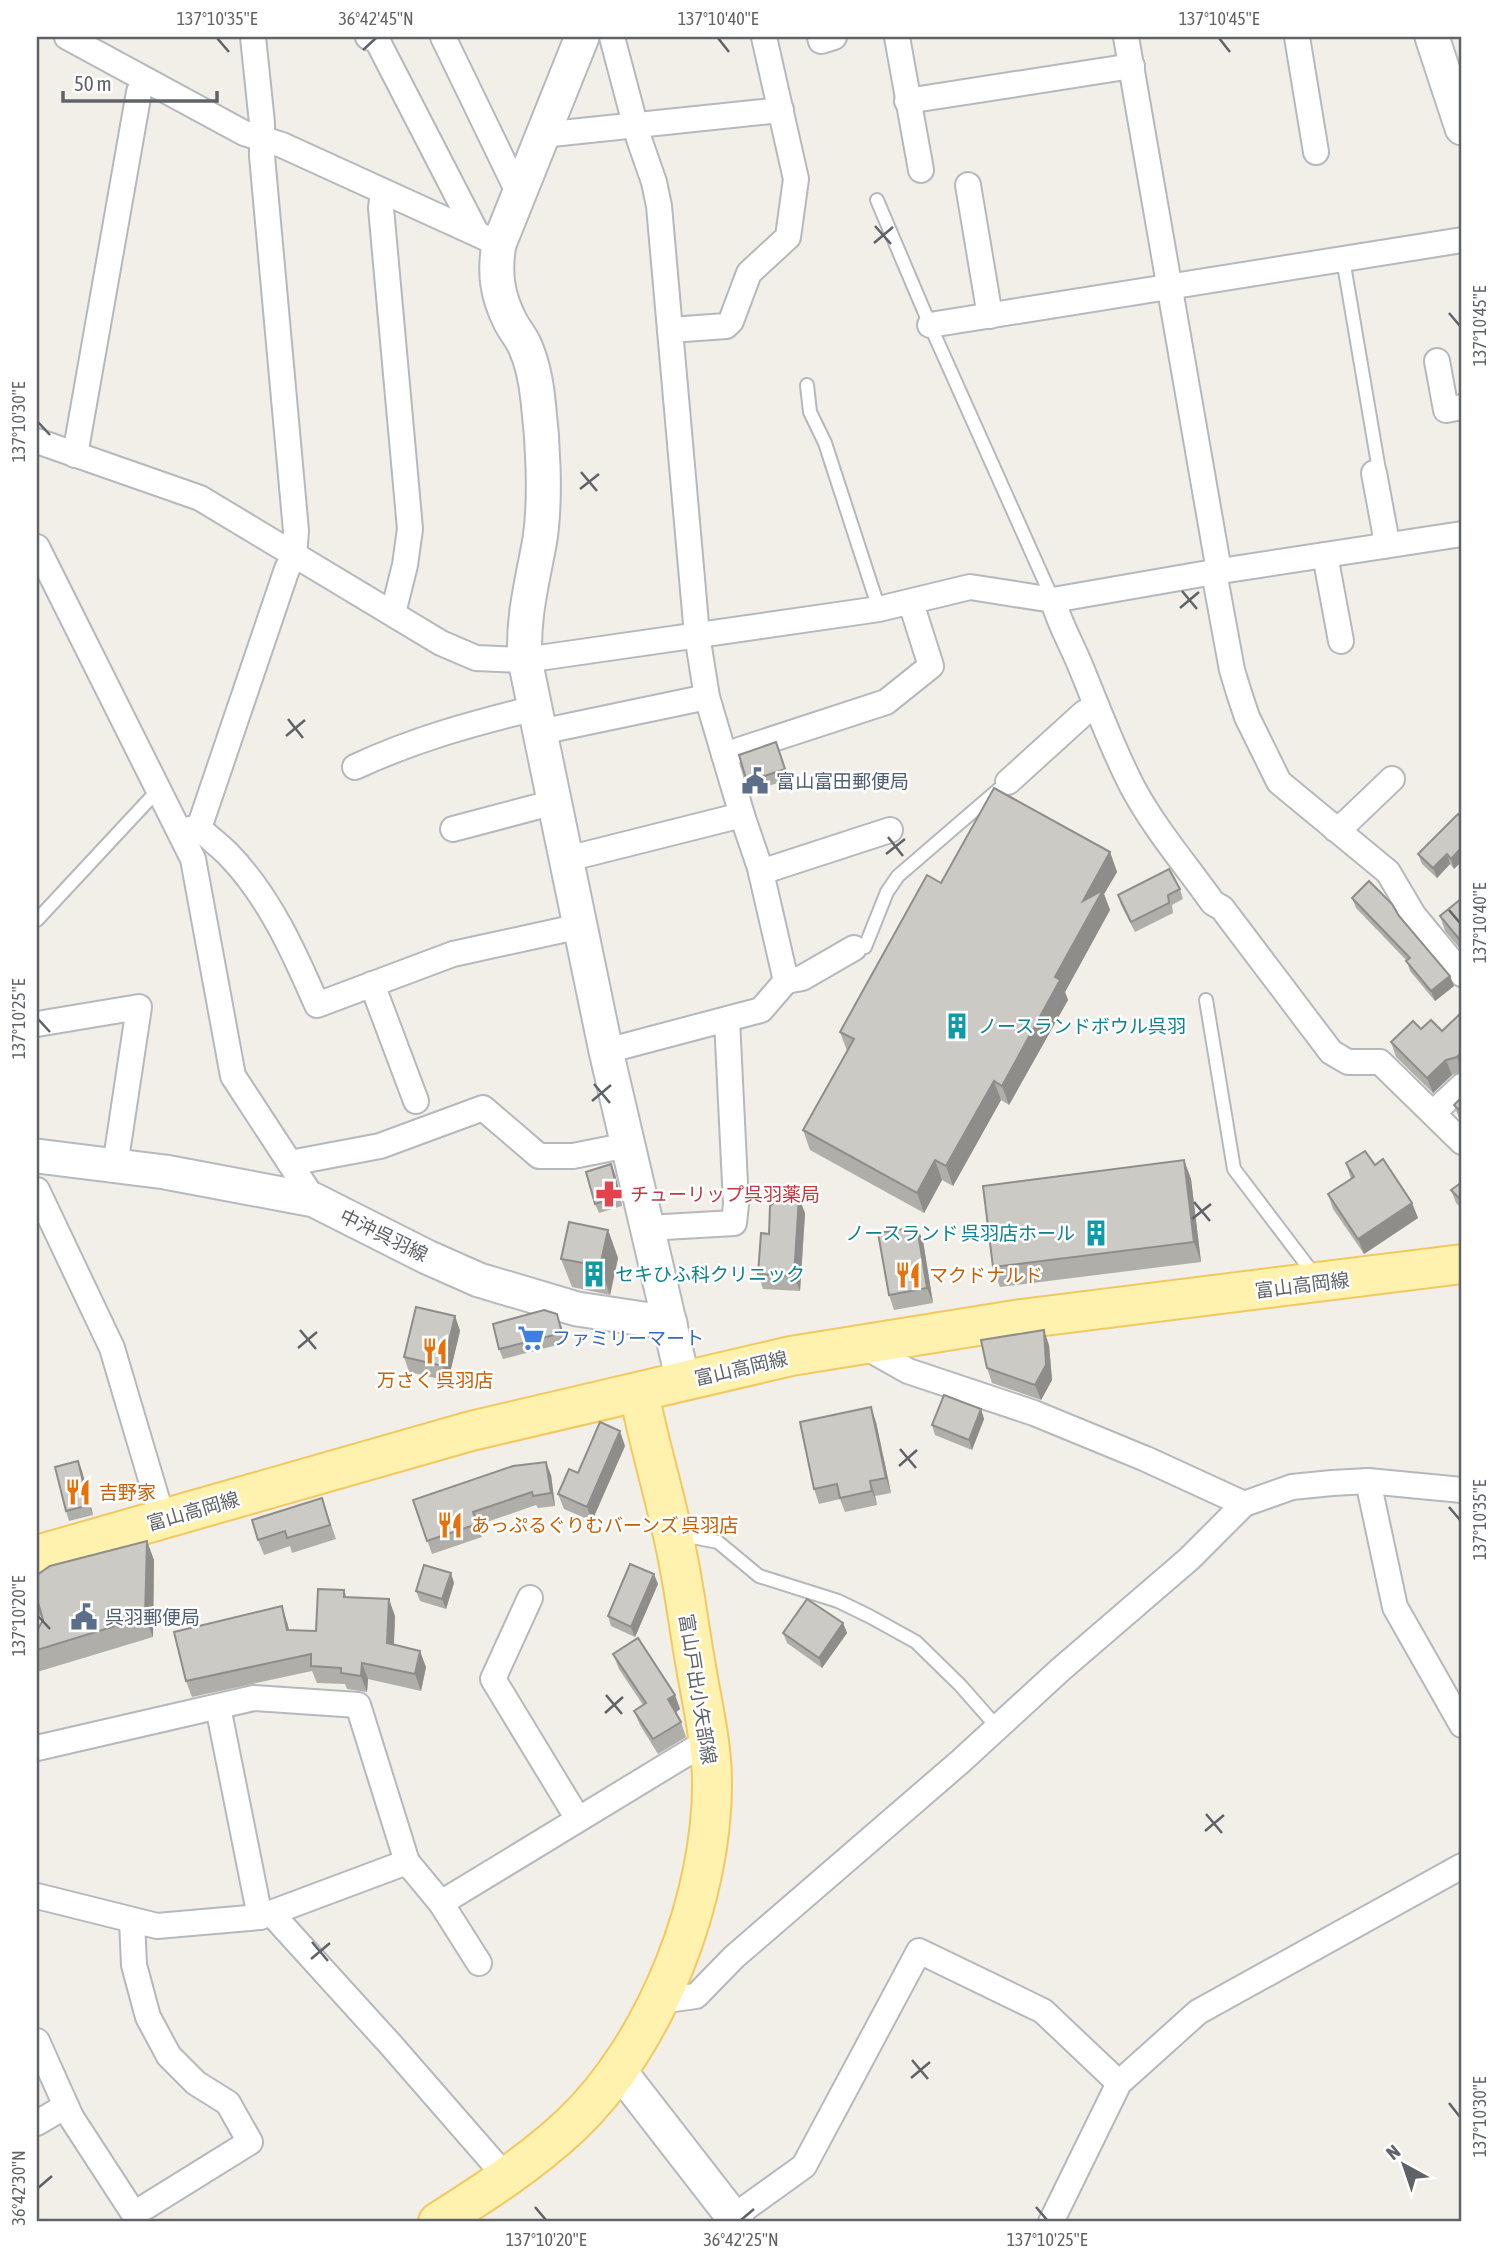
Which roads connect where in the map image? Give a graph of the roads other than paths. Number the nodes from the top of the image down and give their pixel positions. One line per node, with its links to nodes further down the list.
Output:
1 (67, 37): 15 (street)
2 (253, 37): 21 (street)
3 (368, 37): 28 (street)
4 (443, 37): 26 (street)
5 (582, 37): 20 (street)
6 (612, 37): 18 (street)
7 (764, 37): 17 (street)
8 (820, 37): 9 (street)
9 (834, 37)
10 (897, 37): 16 (street)
11 (1126, 37): 14 (street)
12 (1299, 37): 22 (street)
13 (1432, 37): 19 (street)
14 (1132, 66): 16 (street); 31 (street)
15 (144, 80): 21 (street); 39 (street)
16 (907, 102): 23 (street)
17 (781, 110): 18 (street); 34 (street)
18 (636, 126): 20 (street); 34 (street)
19 (1462, 128)
20 (542, 135): 26 (street)
21 (261, 140): 25 (street); 44 (street)
22 (1316, 152)
23 (921, 170)
24 (968, 185): 32 (street)
25 (383, 192): 28 (street); 50 (street)
26 (519, 194): 28 (street)
27 (877, 200): 33 (lane)
28 (487, 239): 53 (street)
29 (1462, 240): 30 (street)
30 (1343, 259): 31 (street); 40 (lane)
31 (1169, 286): 32 (street); 46 (street)
32 (990, 316): 33 (street)
33 (930, 325): 47 (lane)
34 (670, 330): 51 (street)
35 (1437, 362): 37 (street)
36 (807, 385): 49 (lane)
37 (1462, 407)
38 (37, 441): 39 (street)
39 (75, 455): 44 (street)
40 (1374, 473): 42 (street)
41 (1462, 534): 42 (street)
42 (1384, 546): 43 (street)
43 (1325, 555): 46 (street); 52 (street)
44 (294, 556): 50 (street); 64 (street)
45 (39, 558): 61 (street)
46 (1216, 572): 47 (street); 65 (street)
47 (1053, 600): 48 (street); 55 (street)
48 (911, 603): 49 (street); 57 (street)
49 (879, 609): 51 (street)
50 (393, 613): 53 (street)
51 (697, 635): 53 (street); 54 (street)
52 (1341, 641)
53 (525, 660): 56 (street)
54 (707, 697): 56 (street); 57 (street)
55 (1097, 707): 60 (street); 82 (street)
56 (538, 720): 58 (street); 62 (street)
57 (724, 755): 63 (street)
58 (355, 767)
59 (1391, 779): 65 (street)
60 (1008, 782): 72 (lane)
61 (158, 790): 64 (street); 70 (lane)
62 (555, 802): 66 (street); 68 (street)
63 (742, 814): 68 (street); 69 (street)
64 (189, 829): 75 (street); 86 (street)
65 (1335, 829): 73 (street)
66 (453, 830)
67 (890, 830): 69 (street)
68 (567, 859): 71 (street)
69 (761, 872): 74 (street)
70 (37, 920)
71 (581, 926): 75 (street); 79 (street)
72 (854, 948): 74 (street)
73 (1462, 974)
74 (786, 981): 77 (street)
75 (372, 984): 81 (street)
76 (1206, 1000): 92 (lane)
77 (727, 1020): 79 (street); 90 (street)
78 (37, 1024): 87 (street)
79 (606, 1051): 84 (street)
80 (1462, 1086): 82 (street)
81 (416, 1101)
82 (1433, 1113): 83 (street)
83 (1462, 1142)
84 (628, 1145): 86 (street); 90 (street)
85 (37, 1156): 87 (street, 中沖呉羽線)
86 (290, 1163): 89 (street)
87 (115, 1166): 89 (street, 中沖呉羽線)
88 (37, 1190): 100 (street)
89 (314, 1200): 93 (street, 中沖呉羽線)
90 (647, 1228): 93 (street)
91 (1462, 1264): 92 (main road, 富山高岡線)
92 (1320, 1282): 94 (main road, 富山高岡線)
93 (670, 1323): 95 (street)
94 (862, 1345): 95 (main road, 富山高岡線); 99 (street)
95 (683, 1381): 96 (main road, 富山高岡線)
96 (639, 1393): 100 (main road, 富山高岡線); 101 (main road, 富山戸出小矢部線)
97 (1368, 1481): 98 (street); 99 (street); 105 (street)
98 (1462, 1490)
99 (1244, 1504): 106 (street)
100 (163, 1520): 102 (main road, 富山高岡線)
101 (673, 1534): 106 (lane); 107 (main road, 富山戸出小矢部線)
102 (37, 1555)
103 (530, 1598): 109 (street)
104 (218, 1707): 108 (street); 110 (street); 114 (street)
105 (1462, 1725)
106 (997, 1727): 117 (street)
107 (709, 1740): 109 (street); 117 (main road, 富山戸出小矢部線)
108 (37, 1748)
109 (578, 1819): 113 (street)
110 (407, 1861): 113 (street); 114 (street)
111 (1462, 1866): 120 (street)
112 (37, 1896): 115 (street)
113 (441, 1903): 116 (street)
114 (265, 1915): 115 (street); 123 (street)
115 (132, 1920): 121 (street)
116 (479, 1963)
117 (659, 2000): 119 (main road, 富山戸出小矢部線)
118 (37, 2041): 121 (street)
119 (619, 2070): 123 (main road, 富山戸出小矢部線); 124 (street)
120 (1119, 2083): 124 (street); 126 (street)
121 (66, 2106): 122 (street)
122 (37, 2123)
123 (507, 2178): 125 (main road, 富山戸出小矢部線)
124 (735, 2220)
125 (438, 2222)
126 (1051, 2222)

